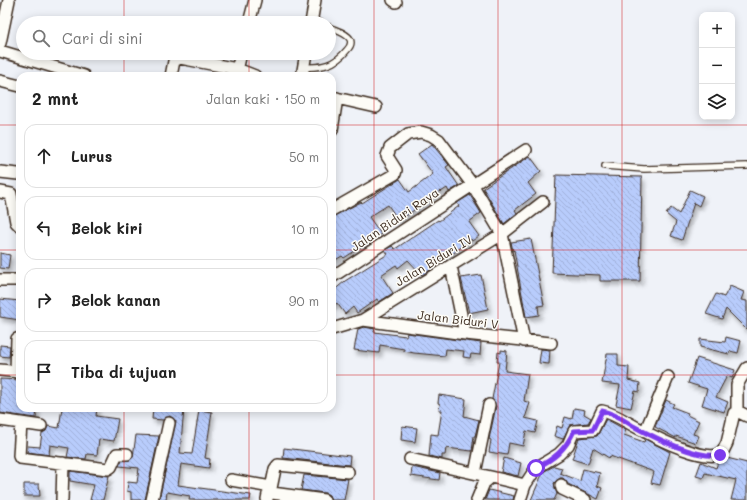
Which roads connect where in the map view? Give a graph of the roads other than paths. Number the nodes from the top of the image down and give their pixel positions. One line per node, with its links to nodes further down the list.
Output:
1 (9, 0): 7 (street)
2 (255, 0): 4 (street)
3 (315, 0): 5 (street)
4 (251, 16)
5 (314, 16)
6 (336, 30): 18 (lane)
7 (0, 44)
8 (0, 51): 9 (street)
9 (16, 56)
10 (30, 60): 15 (street)
11 (176, 60): 16 (street)
12 (188, 60): 17 (street)
13 (239, 60): 17 (street)
14 (305, 60): 18 (street)
15 (71, 72)
16 (172, 72)
17 (236, 72)
18 (303, 72)
19 (0, 81): 20 (street)
20 (16, 85)
21 (336, 98): 22 (street)
22 (376, 107)
23 (526, 150): 28 (street, Jalan Biduri Raya)
24 (605, 166): 25 (lane)
25 (747, 166)
26 (0, 172): 27 (street)
27 (16, 174)
28 (472, 184): 31 (street); 33 (street); 35 (street, Jalan Biduri Raya)
29 (0, 192): 32 (street)
30 (543, 202): 33 (street, Jalan Biduri IV)
31 (336, 208)
32 (16, 222)
33 (502, 234): 34 (street, Jalan Biduri IV); 41 (street)
34 (451, 266): 38 (street, Jalan Biduri IV); 40 (street)
35 (336, 274)
36 (0, 280): 37 (street)
37 (16, 280)
38 (362, 320): 39 (street, Jalan Biduri IV); 40 (street, Jalan Biduri V)
39 (336, 328)
40 (464, 334): 41 (street, Jalan Biduri V)
41 (524, 341): 42 (street, Jalan Biduri V)
42 (551, 344)
43 (747, 368): 48 (street)
44 (0, 370): 45 (street)
45 (16, 372)
46 (668, 377): 53 (street)
47 (489, 405): 58 (street)
48 (742, 414): 53 (street)
49 (0, 420): 50 (street)
50 (21, 423): 52 (street); 56 (street)
51 (169, 423): 65 (street)
52 (41, 426)
53 (645, 432): 61 (street)
54 (127, 454): 56 (street)
55 (410, 458): 58 (street)
56 (63, 463): 64 (street)
57 (348, 472): 63 (street)
58 (475, 473): 59 (street)
59 (491, 477): 61 (street); 67 (street)
60 (231, 480): 63 (street)
61 (525, 485): 68 (street)
62 (561, 486): 69 (street)
63 (269, 494): 66 (street)
64 (62, 500)
65 (152, 500)
66 (324, 500)
67 (477, 500)
68 (520, 500)
69 (585, 500)

